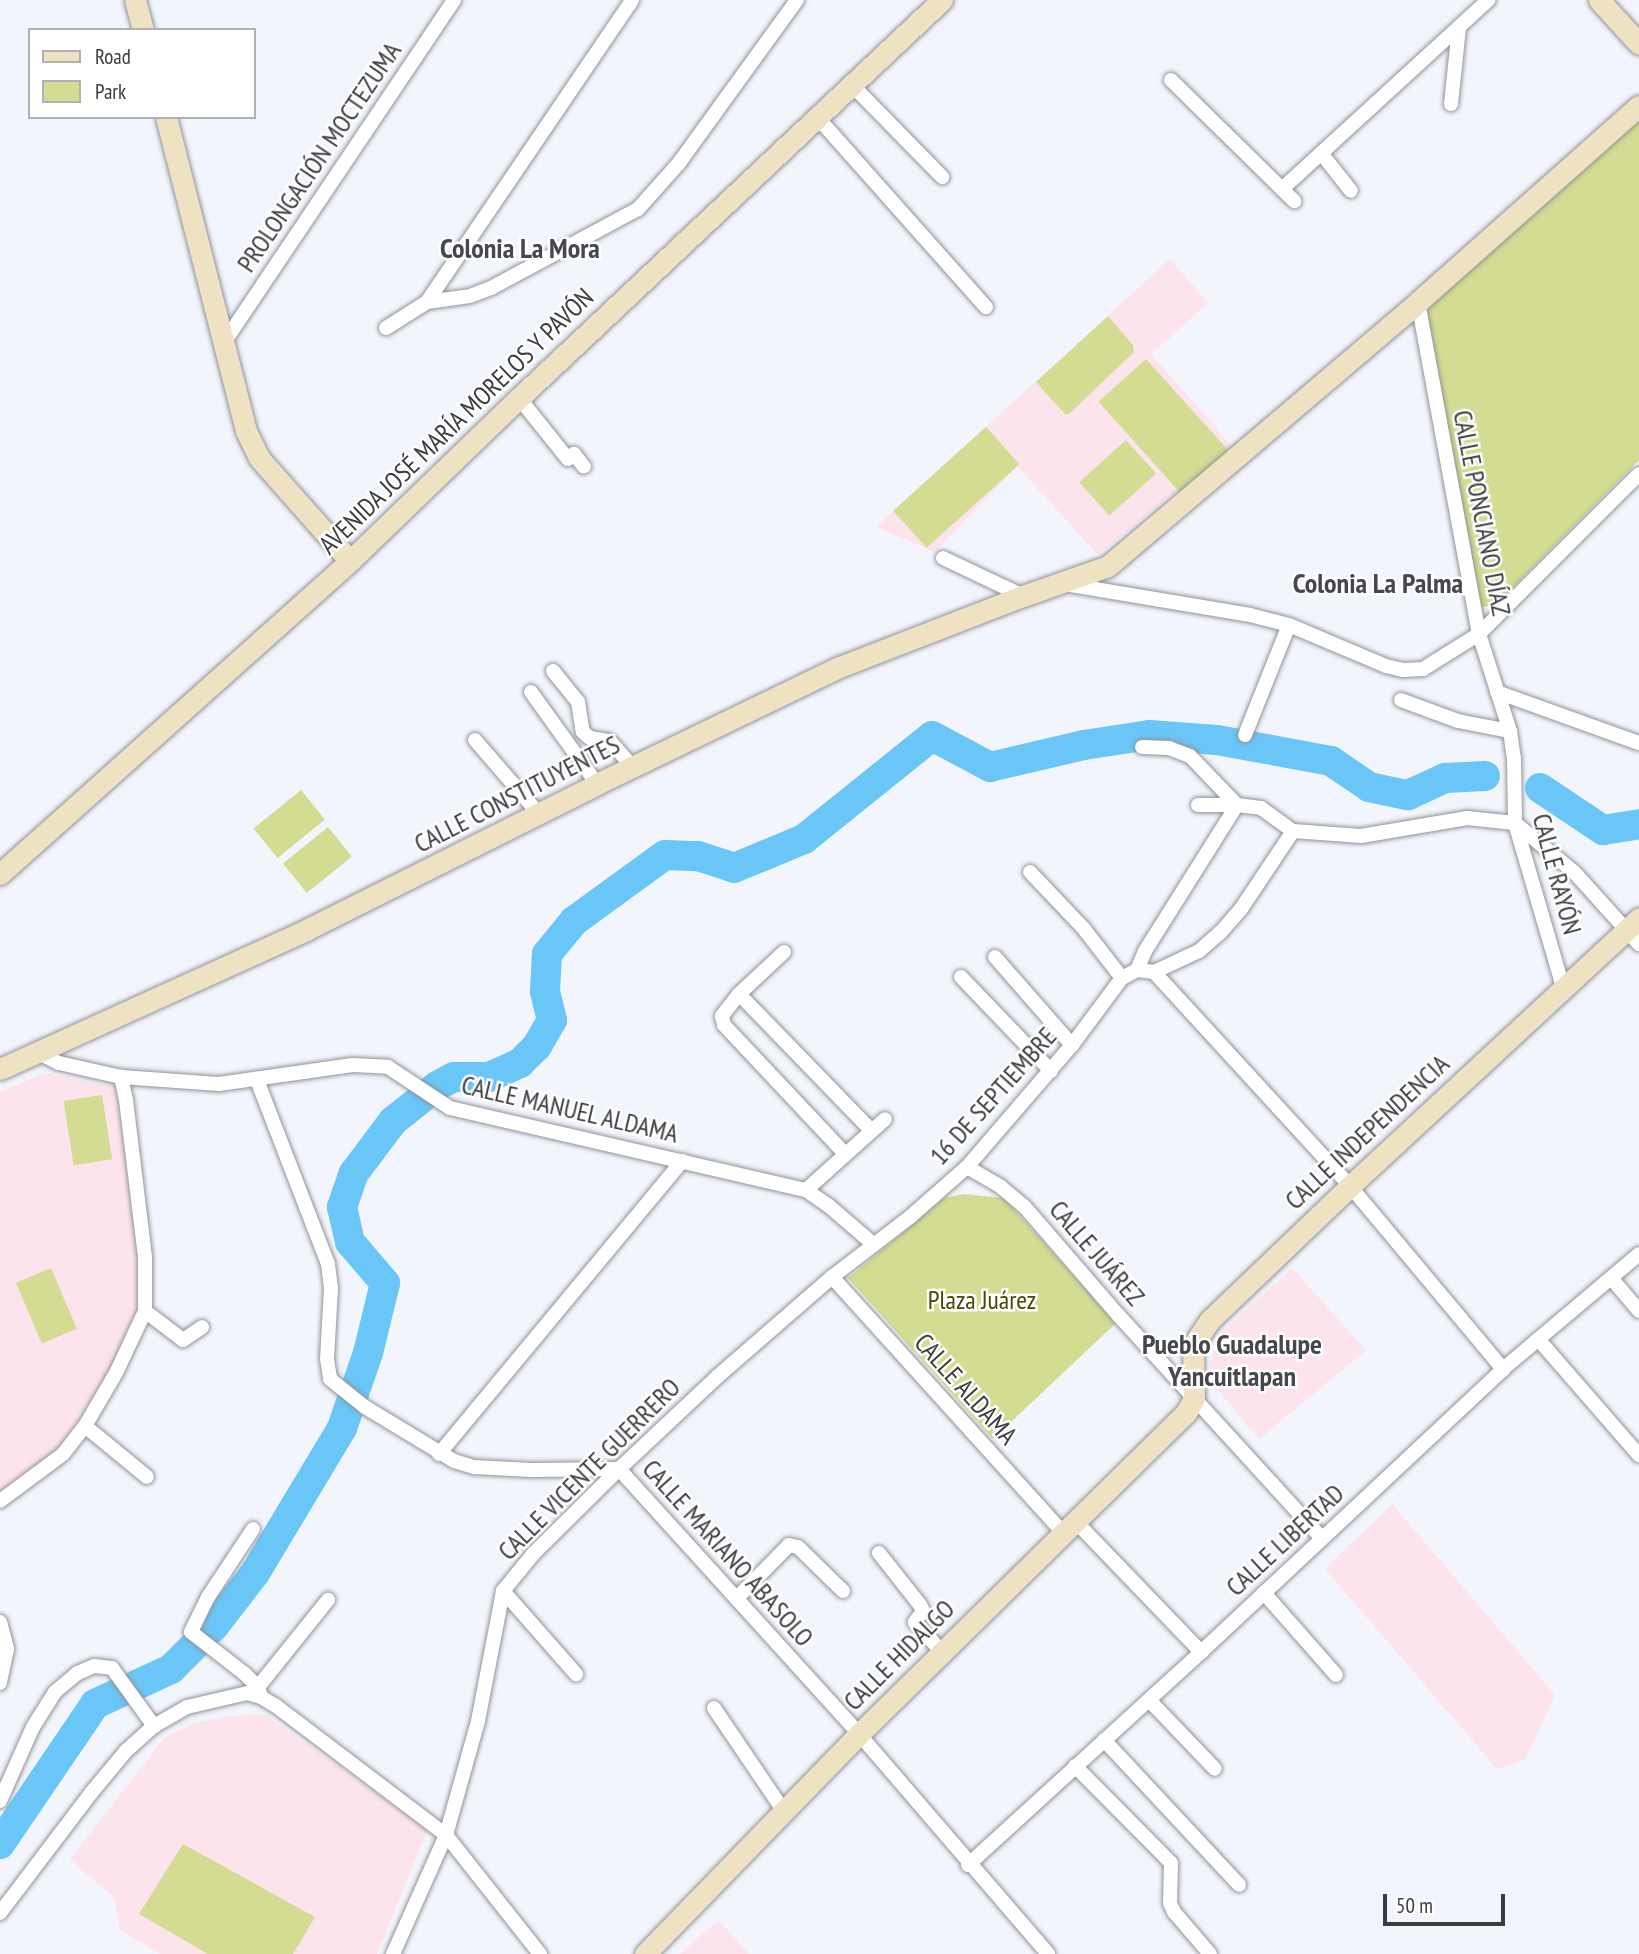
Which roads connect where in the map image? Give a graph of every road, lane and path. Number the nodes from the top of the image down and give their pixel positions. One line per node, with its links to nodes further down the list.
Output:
1 (135, 0): 8 (main road)
2 (454, 0): 26 (street, PROLONGACIÓN MOCTEZUMA)
3 (632, 0): 22 (street)
4 (797, 0): 22 (street)
5 (942, 0): 12 (main road, AVENIDA JOSÉ MARÍA MORELOS Y PAVÓN)
6 (1488, 0): 9 (street)
7 (1599, 0): 10 (main road)
8 (142, 28)
9 (1459, 28): 13 (street); 17 (street)
10 (1639, 44)
11 (1171, 80): 19 (street)
12 (852, 85): 15 (main road, AVENIDA JOSÉ MARÍA MORELOS Y PAVÓN); 18 (street)
13 (1451, 104)
14 (1639, 106): 23 (main road, CALLE CONSTITUYENTES)
15 (818, 118): 24 (street); 27 (main road, AVENIDA JOSÉ MARÍA MORELOS Y PAVÓN)
16 (167, 119): 26 (main road)
17 (1321, 153): 19 (street); 20 (street)
18 (942, 177)
19 (1282, 189): 21 (street)
20 (1351, 191)
21 (1294, 201)
22 (427, 302): 25 (street)
23 (1418, 302): 32 (main road, CALLE CONSTITUYENTES); 35 (street, CALLE PONCIANO DÍAZ)
24 (986, 307)
25 (386, 328)
26 (225, 341): 31 (main road)
27 (519, 398): 28 (street); 31 (main road, AVENIDA JOSÉ MARÍA MORELOS Y PAVÓN)
28 (584, 467)
29 (1639, 474): 35 (street)
30 (943, 558): 33 (street)
31 (350, 561): 53 (main road, AVENIDA JOSÉ MARÍA MORELOS Y PAVÓN)
32 (1065, 583): 33 (main road, CALLE CONSTITUYENTES); 34 (street)
33 (1023, 596): 45 (main road, CALLE CONSTITUYENTES)
34 (1289, 625): 35 (street); 41 (street)
35 (1479, 634): 38 (street, CALLE PONCIANO DÍAZ)
36 (553, 671): 45 (street)
37 (531, 692): 46 (street)
38 (1497, 692): 40 (street, CALLE PONCIANO DÍAZ); 43 (street)
39 (1401, 700): 40 (street)
40 (1510, 731): 50 (street, CALLE RAYÓN)
41 (1245, 735)
42 (475, 740): 49 (street)
43 (1639, 743)
44 (1142, 747): 48 (street)
45 (633, 767): 46 (main road, CALLE CONSTITUYENTES)
46 (597, 784): 49 (main road, CALLE CONSTITUYENTES)
47 (1198, 805): 48 (street)
48 (1237, 805): 51 (street); 57 (street)
49 (539, 814): 64 (main road, CALLE CONSTITUYENTES)
50 (1515, 823): 51 (street); 54 (street); 61 (street, CALLE RAYÓN)
51 (1293, 831): 58 (street)
52 (1030, 872): 60 (street)
53 (0, 874)
54 (1635, 931): 61 (main road, CALLE INDEPENDENCIA)
55 (784, 952): 62 (street)
56 (995, 957): 63 (street)
57 (1136, 970): 58 (street); 60 (street, 16 DE SEPTIEMBRE)
58 (1154, 972): 74 (street)
59 (961, 977): 66 (street)
60 (1122, 978): 63 (street, 16 DE SEPTIEMBRE)
61 (1563, 986): 74 (main road, CALLE INDEPENDENCIA)
62 (739, 994): 70 (street); 71 (street)
63 (1072, 1045): 66 (street, 16 DE SEPTIEMBRE)
64 (39, 1053): 65 (main road, CALLE CONSTITUYENTES); 67 (street, CALLE MANUEL ALDAMA)
65 (0, 1069)
66 (1051, 1071): 73 (street, 16 DE SEPTIEMBRE)
67 (121, 1077): 68 (street, CALLE MANUEL ALDAMA); 80 (street)
68 (257, 1080): 72 (street, CALLE MANUEL ALDAMA); 87 (street, CALLE MARIANO ABASOLO)
69 (885, 1119): 70 (street)
70 (871, 1130): 71 (street)
71 (844, 1153): 75 (street)
72 (682, 1161): 75 (street, CALLE MANUEL ALDAMA); 87 (street)
73 (967, 1167): 76 (street, 16 DE SEPTIEMBRE); 85 (street, CALLE JUÁREZ)
74 (1350, 1186): 84 (street); 85 (main road, CALLE INDEPENDENCIA)
75 (806, 1191): 76 (street, CALLE MANUEL ALDAMA)
76 (873, 1244): 78 (street, CALLE VICENTE GUERRERO)
77 (1639, 1254): 79 (street, CALLE LIBERTAD)
78 (832, 1277): 89 (street, CALLE VICENTE GUERRERO); 92 (street, CALLE ALDAMA)
79 (1612, 1279): 81 (street); 83 (street, CALLE LIBERTAD)
80 (145, 1311): 82 (street); 86 (street)
81 (1639, 1311)
82 (202, 1327)
83 (1538, 1339): 84 (street, CALLE LIBERTAD); 88 (street)
84 (1503, 1369): 94 (street, CALLE LIBERTAD)
85 (1194, 1398): 92 (main road, CALLE HIDALGO); 94 (street, CALLE JUÁREZ)
86 (85, 1426): 90 (street); 91 (street)
87 (439, 1454): 89 (street, CALLE MARIANO ABASOLO)
88 (1639, 1455)
89 (619, 1469): 96 (street, CALLE VICENTE GUERRERO); 99 (street, CALLE MARIANO ABASOLO)
90 (147, 1477)
91 (0, 1502)
92 (1069, 1527): 102 (main road, CALLE HIDALGO); 103 (street)
93 (253, 1529): 107 (street)
94 (1322, 1538): 98 (street, CALLE LIBERTAD)
95 (879, 1553): 102 (street)
96 (503, 1591): 104 (street); 117 (street, CALLE VICENTE GUERRERO)
97 (843, 1591): 99 (street)
98 (1264, 1593): 103 (street, CALLE LIBERTAD); 105 (street)
99 (737, 1598): 111 (street, CALLE MARIANO ABASOLO)
100 (328, 1600): 107 (street)
101 (0, 1622): 106 (street)
102 (942, 1652): 111 (main road, CALLE HIDALGO)
103 (1201, 1652): 108 (street, CALLE LIBERTAD)
104 (576, 1674)
105 (1336, 1675)
106 (0, 1683)
107 (260, 1692): 110 (street); 117 (street)
108 (1149, 1700): 112 (street, CALLE LIBERTAD); 114 (street)
109 (714, 1708): 116 (street)
110 (154, 1726): 115 (street); 120 (street)
111 (859, 1734): 116 (main road, CALLE HIDALGO); 118 (street, CALLE MARIANO ABASOLO)
112 (1104, 1740): 113 (street, CALLE LIBERTAD); 119 (street)
113 (1075, 1766): 118 (street, CALLE LIBERTAD); 125 (street)
114 (1215, 1769)
115 (0, 1801)
116 (783, 1810): 123 (main road, CALLE HIDALGO)
117 (446, 1835): 121 (street, CALLE VICENTE GUERRERO); 122 (street)
118 (968, 1865): 124 (street, CALLE MARIANO ABASOLO)
119 (1239, 1885)
120 (0, 1913)
121 (393, 1954)
122 (540, 1954)
123 (646, 1954)
124 (1048, 1954)
125 (1210, 1954)

